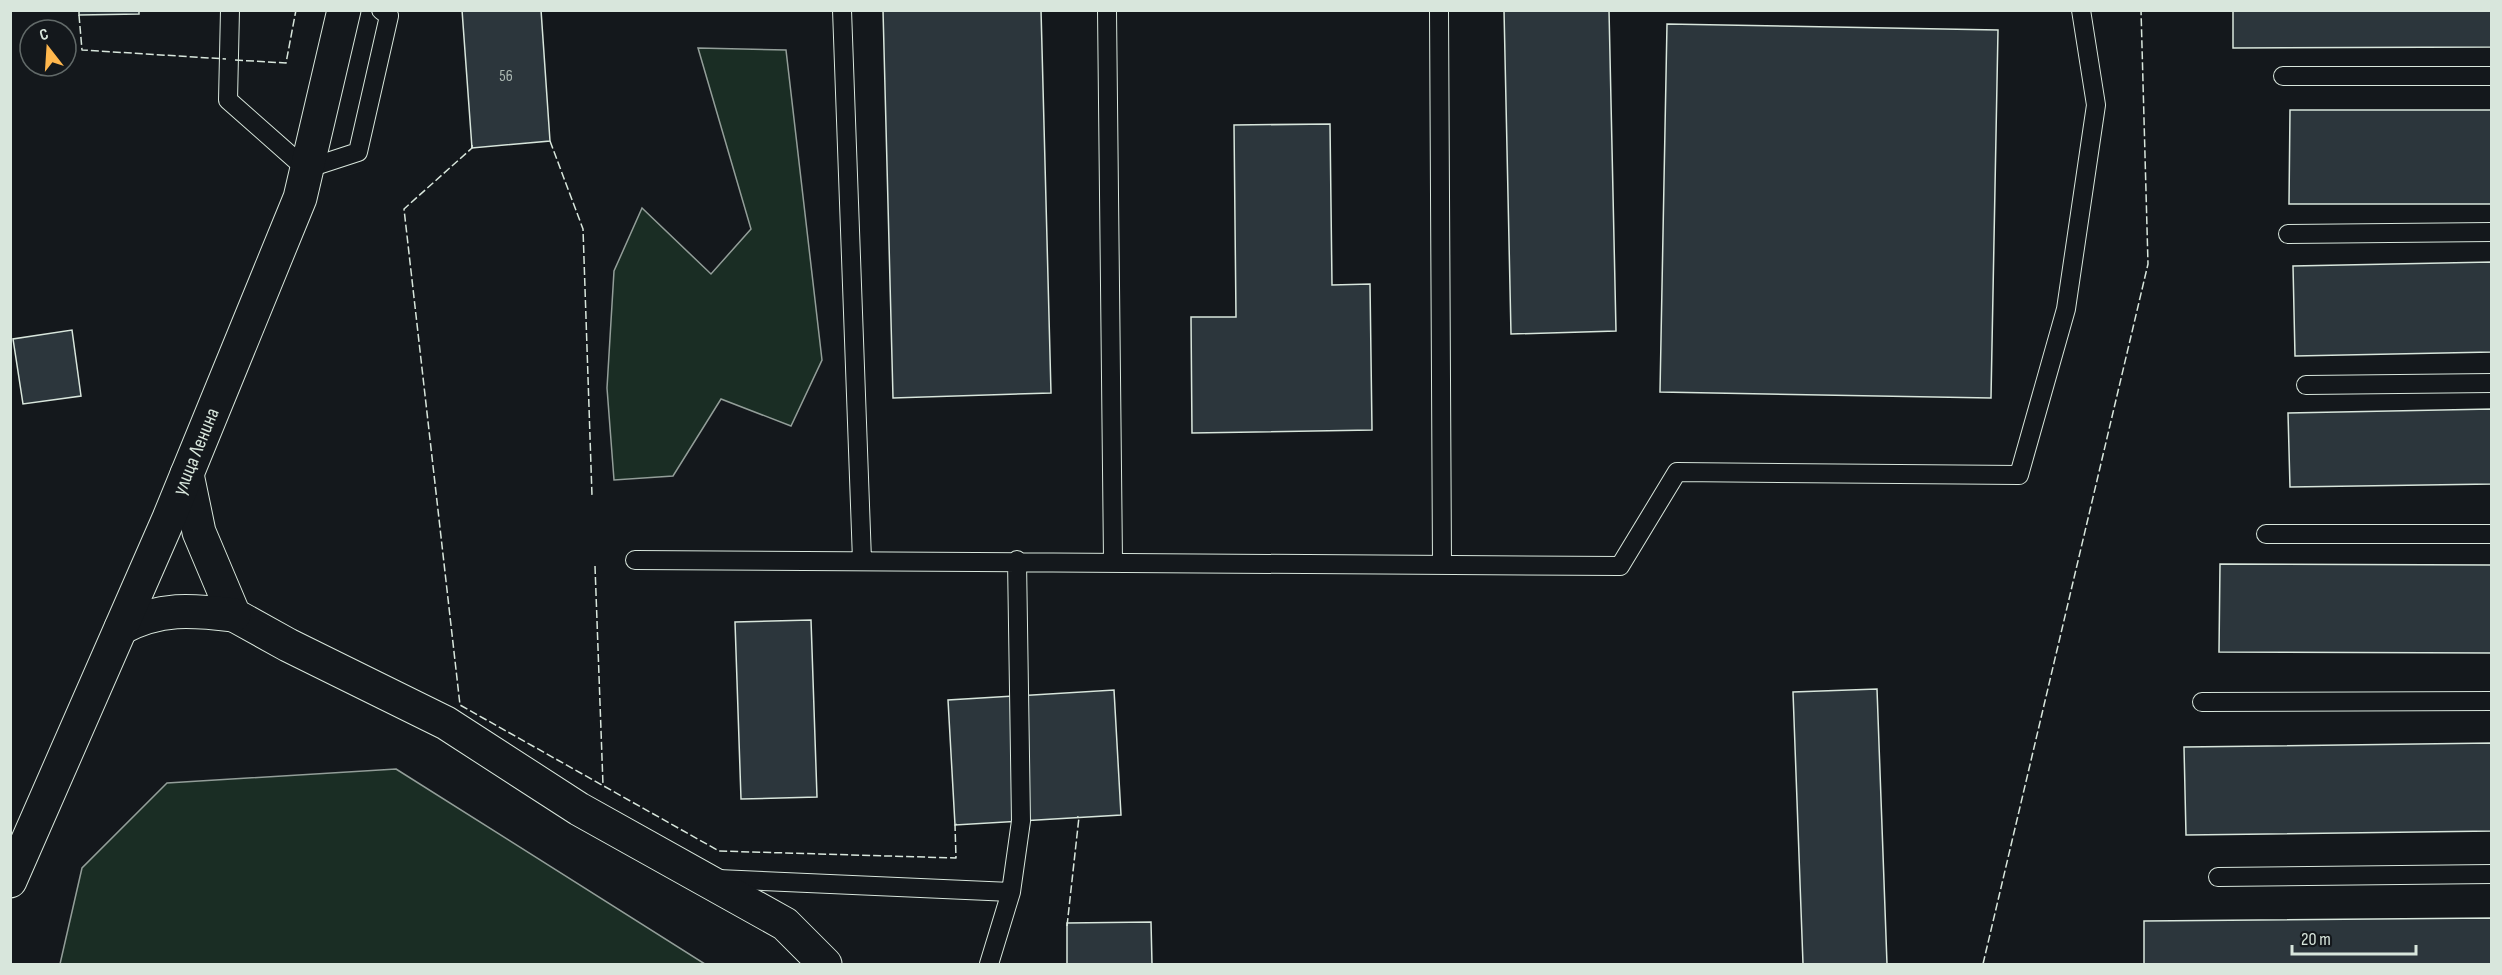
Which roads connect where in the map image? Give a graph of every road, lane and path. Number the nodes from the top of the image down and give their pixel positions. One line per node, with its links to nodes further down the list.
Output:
1 (230, 10): 10 (lane)
2 (344, 10): 10 (street, улица Ленина)
3 (381, 10): 10 (lane)
4 (842, 10): 19 (lane)
5 (1107, 10): 21 (lane)
6 (1439, 10): 22 (lane)
7 (2081, 10): 22 (lane)
8 (2283, 76): 9 (lane)
9 (2492, 76)
10 (306, 169): 15 (street, улица Ленина)
11 (2492, 232): 12 (lane)
12 (2288, 234)
13 (2492, 383): 14 (lane)
14 (2306, 385)
15 (187, 474): 23 (street); 24 (street, улица Ленина)
16 (2266, 534): 17 (lane)
17 (2492, 534)
18 (635, 560): 19 (lane)
19 (862, 560): 20 (lane)
20 (1017, 561): 21 (lane); 31 (lane)
21 (1113, 561): 22 (lane)
22 (1442, 564)
23 (234, 615): 24 (street); 29 (street)
24 (121, 628): 30 (street, улица Ленина)
25 (2492, 701): 26 (lane)
26 (2202, 702)
27 (2492, 874): 28 (lane)
28 (2218, 877)
29 (704, 879): 31 (lane); 32 (street)
30 (10, 881)
31 (1011, 892): 33 (lane)
32 (825, 964)
33 (989, 964)

